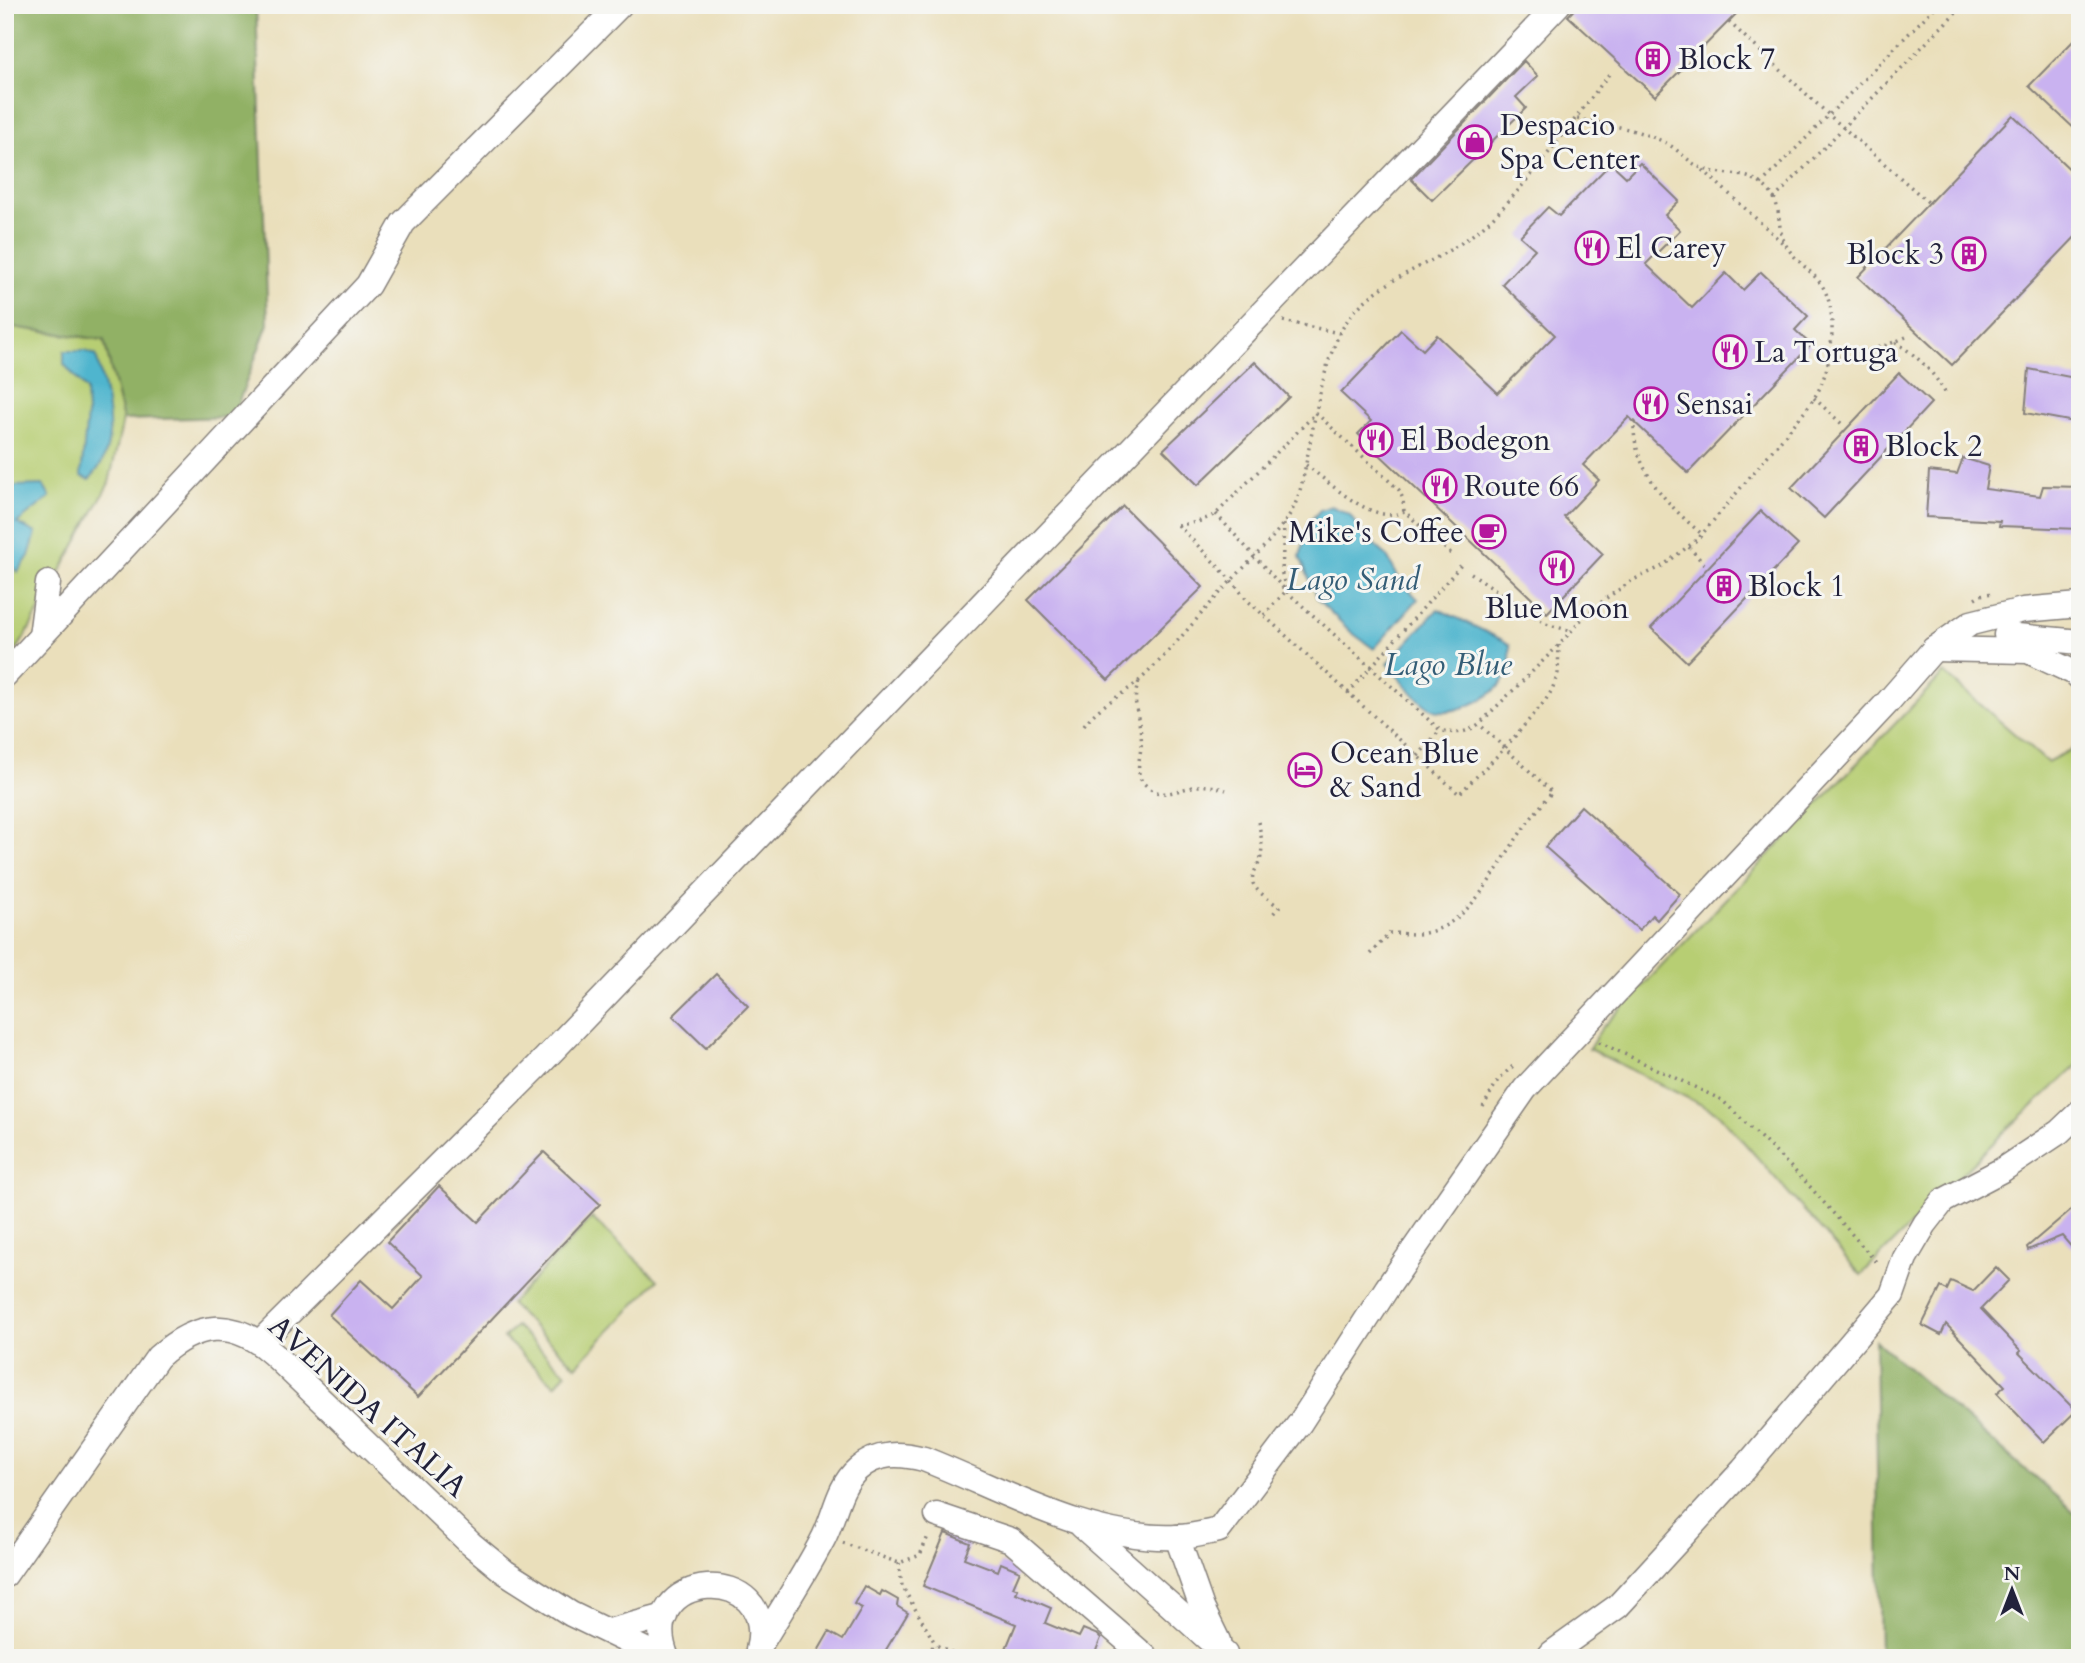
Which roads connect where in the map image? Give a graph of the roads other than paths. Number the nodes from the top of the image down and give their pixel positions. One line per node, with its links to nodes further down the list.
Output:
1 (620, 5): 5 (street)
2 (1558, 5): 11 (street)
3 (48, 583): 5 (street)
4 (2080, 605): 7 (street)
5 (41, 636): 8 (street)
6 (2080, 642): 7 (street)
7 (1934, 649): 9 (street); 14 (street)
8 (5, 675)
9 (2080, 678)
10 (2080, 1112): 24 (street)
11 (261, 1342): 15 (street, AVENIDA ITALIA); 19 (street, AVENIDA ITALIA)
12 (937, 1515): 23 (street)
13 (1081, 1524): 14 (street); 16 (street); 21 (street)
14 (1177, 1537): 21 (street)
15 (5, 1575)
16 (794, 1589): 17 (street); 20 (street)
17 (751, 1604): 18 (street); 20 (street)
18 (665, 1616): 19 (street); 22 (street)
19 (608, 1631): 22 (street, AVENIDA ITALIA)
20 (757, 1653)
21 (1227, 1656)
22 (665, 1658)
23 (1147, 1658)
24 (1548, 1658)

